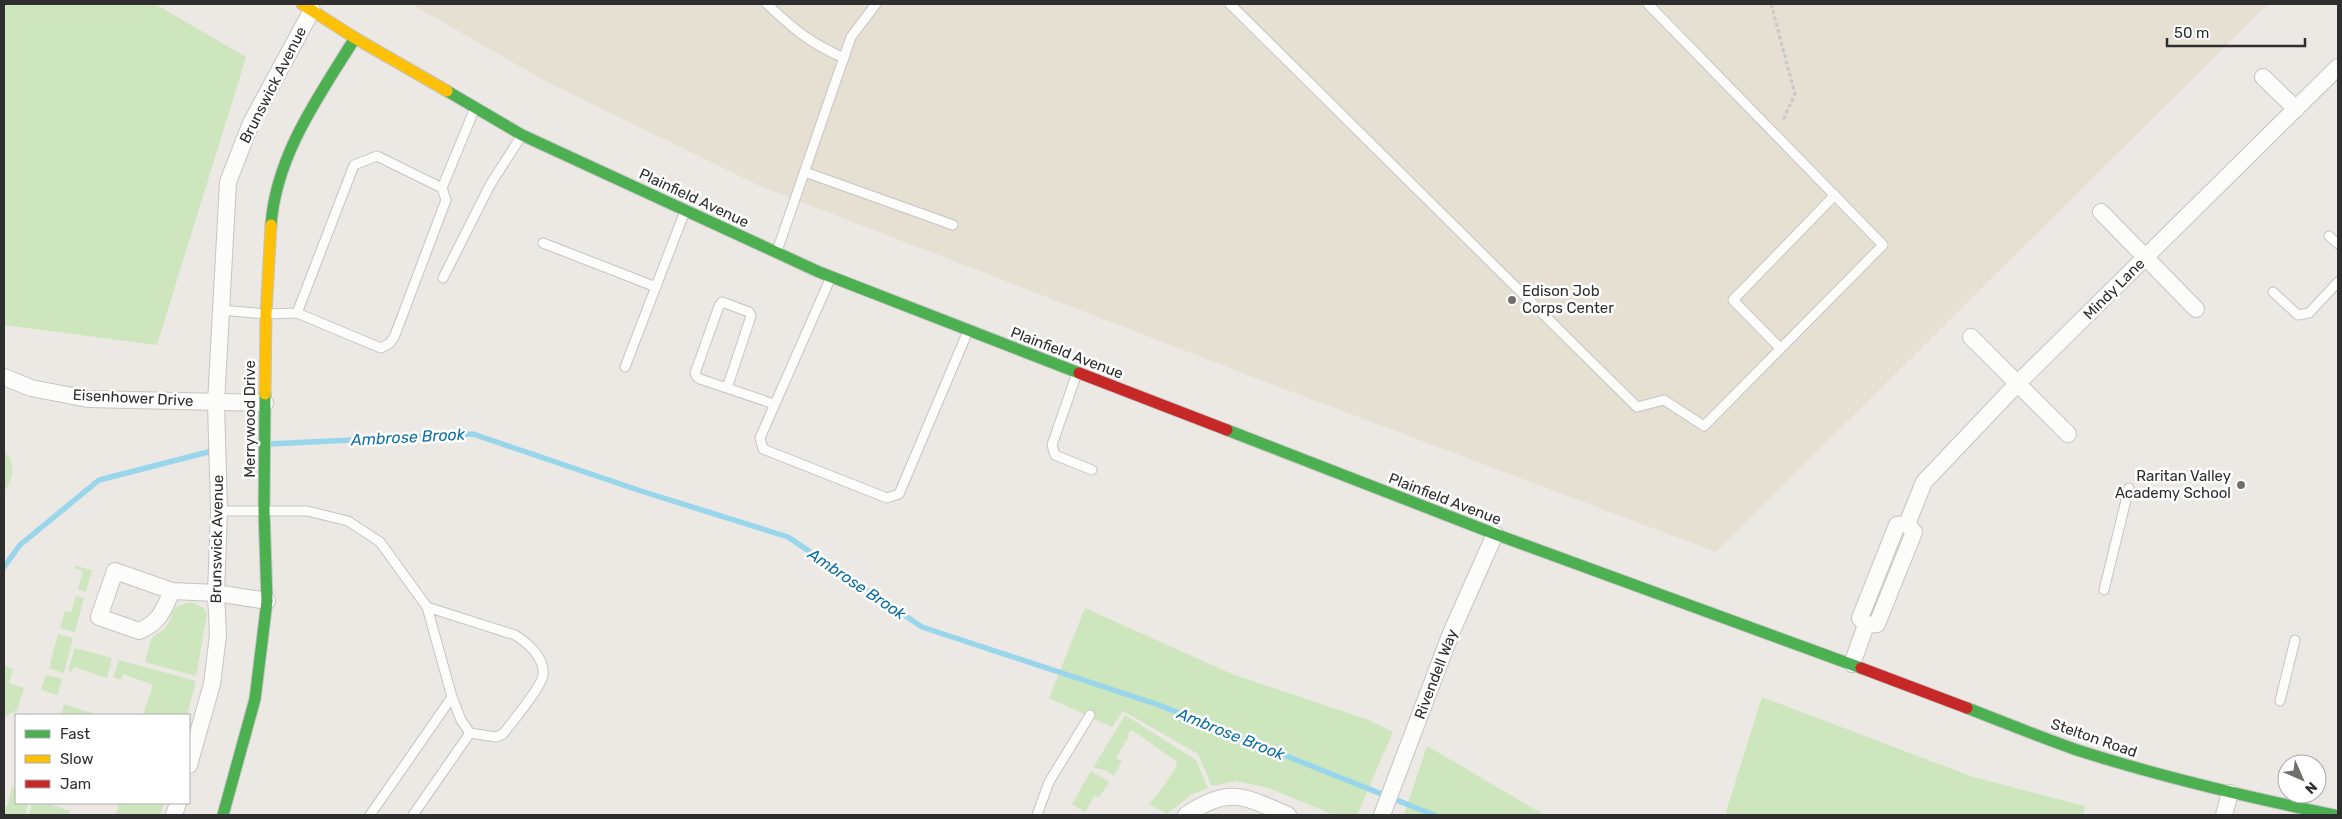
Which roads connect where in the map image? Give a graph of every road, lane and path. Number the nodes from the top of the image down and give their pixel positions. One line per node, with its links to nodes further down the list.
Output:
1 (768, 4): 8 (lane)
2 (873, 4): 8 (lane)
3 (1230, 4): 37 (lane)
4 (1648, 4): 14 (lane)
5 (1771, 4): 14 (path)
6 (307, 7): 7 (main road, Plainfield Avenue); 32 (street, Brunswick Avenue)
7 (355, 38): 11 (main road, Plainfield Avenue); 34 (main road, Merrywood Drive)
8 (844, 58): 15 (lane)
9 (2338, 67): 12 (street, Mindy Lane)
10 (2263, 77): 12 (street)
11 (475, 108): 13 (main road, Plainfield Avenue); 16 (lane)
12 (2296, 109): 25 (street, Mindy Lane)
13 (522, 135): 18 (main road, Plainfield Avenue); 27 (lane)
14 (1776, 135): 17 (lane)
15 (805, 172): 20 (lane); 24 (lane)
16 (442, 188): 33 (lane); 33 (lane)
17 (1835, 195): 37 (lane); 37 (lane)
18 (685, 211): 24 (main road, Plainfield Avenue); 29 (lane)
19 (2101, 212): 25 (street)
20 (953, 226)
21 (2329, 236): 23 (lane)
22 (543, 243): 29 (lane)
23 (2338, 244)
24 (776, 254): 26 (main road, Plainfield Avenue)
25 (2145, 258): 31 (street); 41 (street, Mindy Lane)
26 (831, 277): 35 (main road, Plainfield Avenue); 45 (lane)
27 (443, 278)
28 (2338, 282): 30 (lane)
29 (656, 288): 38 (lane)
30 (2273, 292)
31 (2196, 309)
32 (221, 310): 34 (lane); 43 (street, Brunswick Avenue)
33 (297, 313): 34 (lane)
34 (266, 314): 44 (main road, Merrywood Drive)
35 (968, 330): 39 (main road, Plainfield Avenue); 45 (lane)
36 (1971, 337): 41 (street)
37 (1780, 348)
38 (625, 367)
39 (1077, 373): 47 (lane); 51 (main road, Plainfield Avenue)
40 (4, 377): 43 (street, Eisenhower Drive)
41 (2018, 383): 46 (street); 58 (street, Mindy Lane)
42 (727, 388): 42 (lane); 45 (lane)
43 (216, 403): 44 (street, Eisenhower Drive); 49 (street, Brunswick Avenue)
44 (265, 403): 50 (main road, Merrywood Drive)
45 (774, 404)
46 (2068, 434)
47 (1092, 470)
48 (2129, 488): 52 (lane)
49 (219, 510): 50 (lane); 54 (street, Brunswick Avenue)
50 (264, 510): 55 (main road, Merrywood Drive); 56 (lane)
51 (1495, 534): 58 (main road, Plainfield Avenue); 71 (street, Rivendell Way)
52 (2104, 590)
53 (172, 591): 53 (street); 54 (street)
54 (216, 593): 55 (street); 63 (street, Brunswick Avenue)
55 (267, 601): 65 (main road, Merrywood Drive)
56 (427, 607): 59 (lane); 62 (lane)
57 (2295, 640): 60 (lane)
58 (1852, 664): 64 (main road, Stelton Road)
59 (452, 697): 62 (lane); 66 (lane)
60 (2280, 701)
61 (1090, 715): 68 (lane)
62 (470, 733): 67 (lane)
63 (190, 761)
64 (2230, 792): 72 (street); 73 (main road, Stelton Road)
65 (223, 815)
66 (370, 815)
67 (413, 815)
68 (1037, 815)
69 (1186, 815): 70 (street)
70 (1288, 815)
71 (1382, 815)
72 (2224, 815)
73 (2334, 815)

